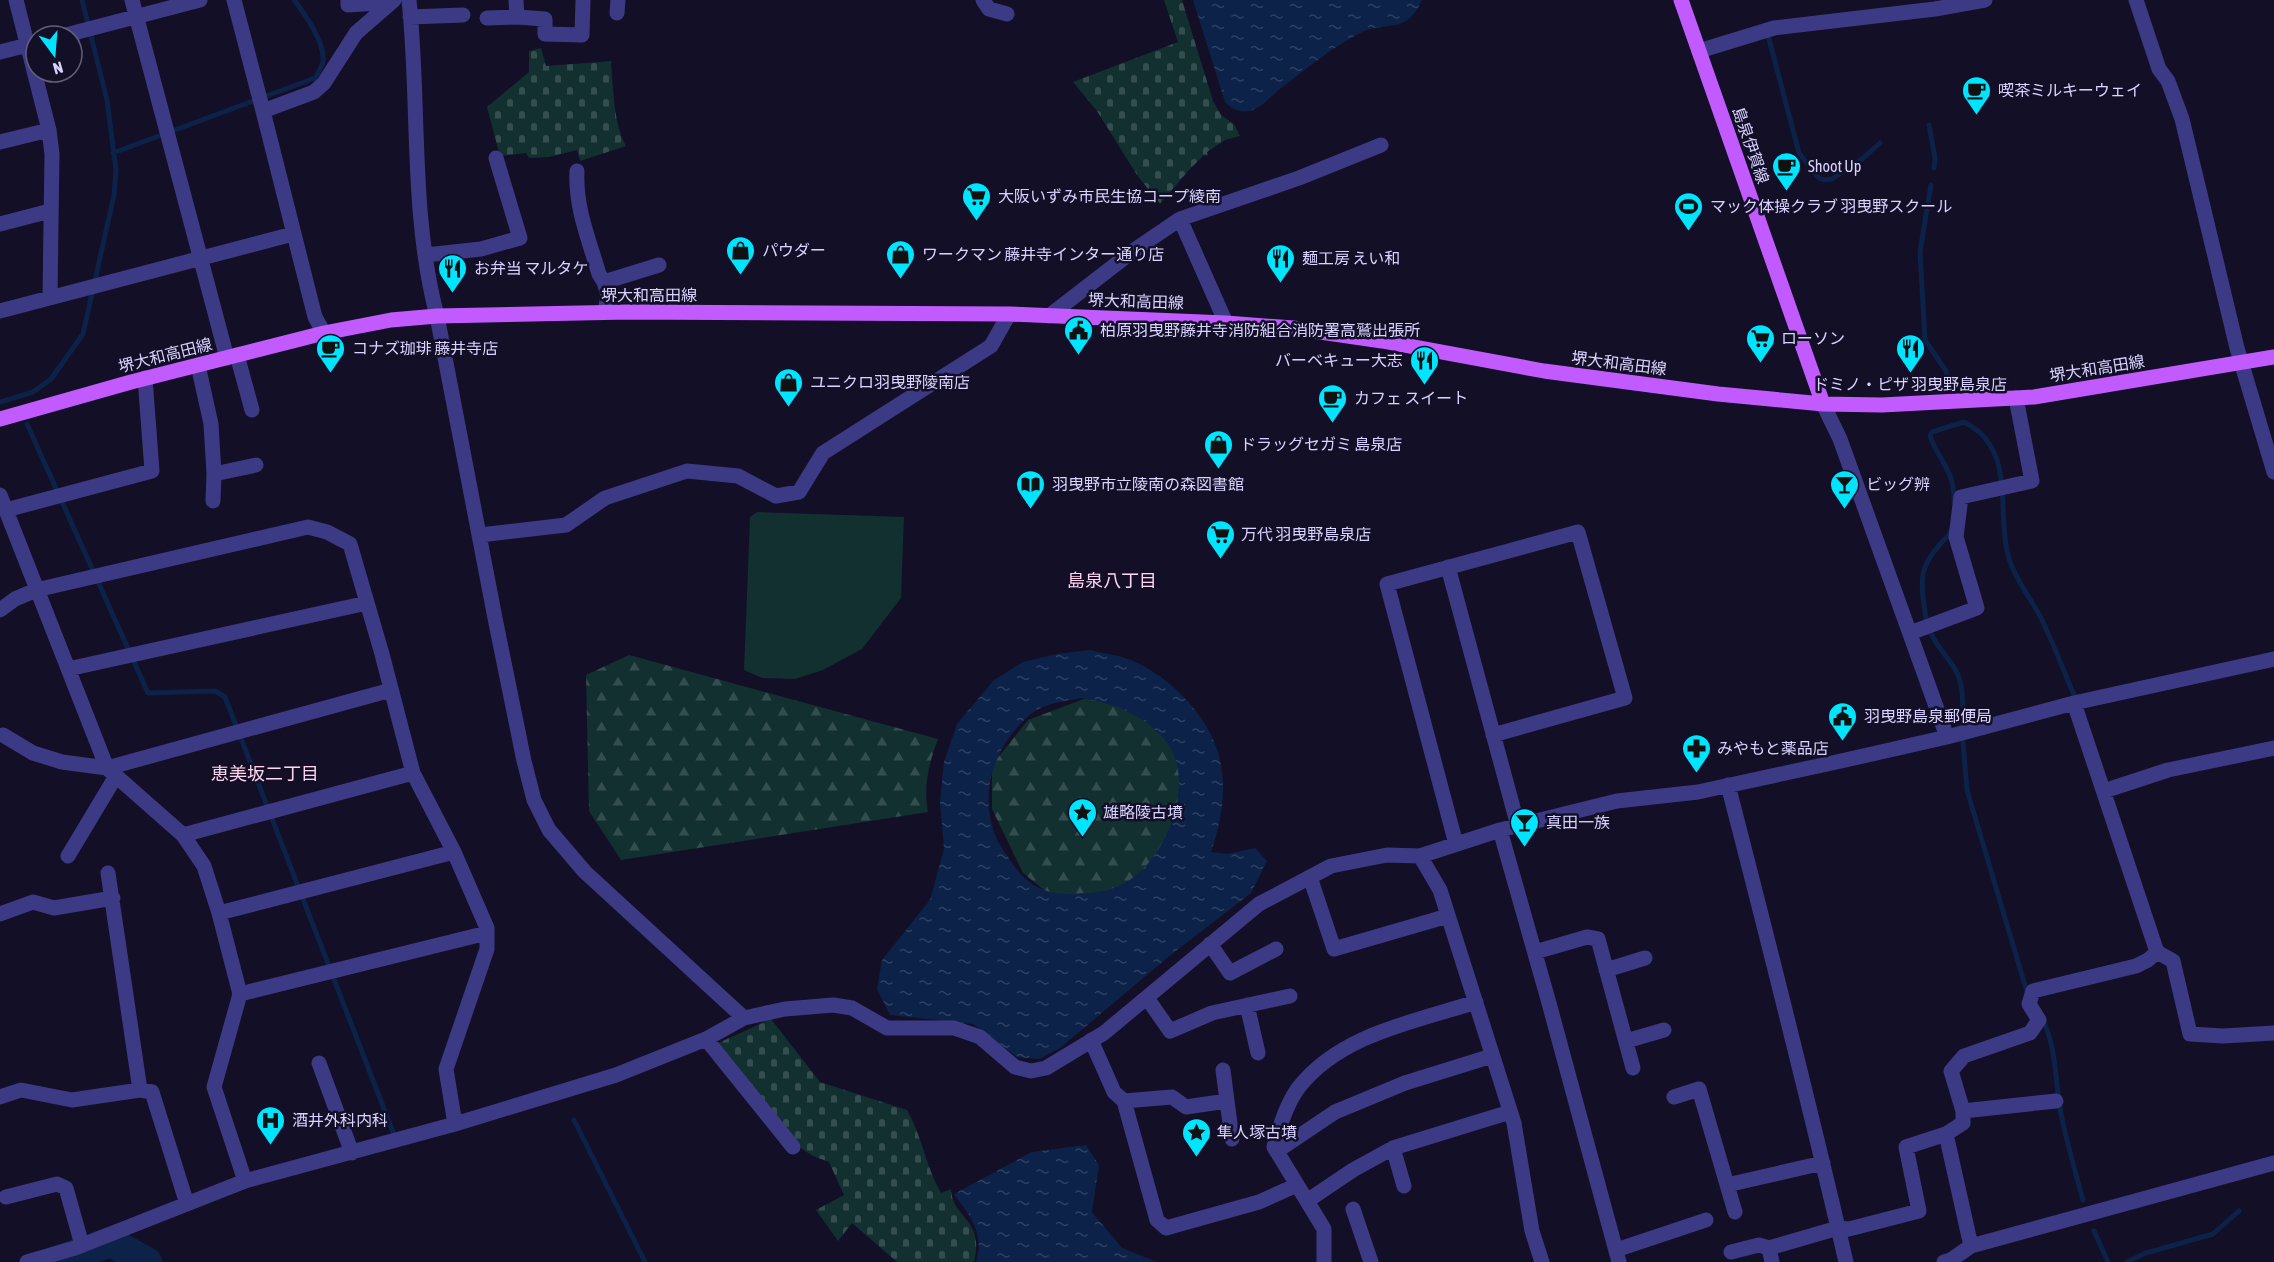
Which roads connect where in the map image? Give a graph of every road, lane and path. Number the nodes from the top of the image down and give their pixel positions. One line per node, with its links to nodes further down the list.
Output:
1 (16, 0): 20 (street)
2 (132, 0): 16 (street)
3 (200, 0): 16 (street)
4 (234, 0): 26 (street)
5 (348, 0): 13 (street)
6 (409, 0): 17 (street)
7 (516, 0): 18 (street)
8 (583, 0): 18 (street)
9 (983, 0): 14 (street)
10 (1681, 0): 23 (main road, 島泉伊賀線)
11 (1985, 0): 23 (street)
12 (2136, 0): 50 (street)
13 (392, 1): 26 (street)
14 (1007, 14)
15 (463, 15): 17 (street)
16 (136, 16): 21 (street); 37 (street)
17 (411, 17): 36 (street)
18 (517, 17): 19 (street)
19 (487, 18)
20 (25, 24)
21 (84, 30)
22 (24, 46): 24 (street)
23 (1699, 51): 54 (main road, 島泉伊賀線)
24 (0, 52)
25 (40, 84): 27 (street)
26 (261, 102): 35 (street)
27 (49, 130): 28 (street); 32 (street)
28 (0, 142)
29 (1381, 145): 33 (street)
30 (496, 158): 36 (street)
31 (577, 171): 39 (street)
32 (50, 211): 34 (street); 40 (street)
33 (1180, 219): 45 (street); 46 (street)
34 (0, 224)
35 (293, 234): 37 (street); 47 (street)
36 (426, 255): 44 (street)
37 (200, 258): 40 (street); 48 (street)
38 (659, 265): 39 (street)
39 (604, 282): 42 (street)
40 (50, 297): 41 (street)
41 (0, 311)
42 (604, 312): 43 (main road, 堺大和高田線); 44 (main road, 堺大和高田線)
43 (1009, 314): 45 (main road, 堺大和高田線); 63 (street)
44 (437, 316): 47 (main road, 堺大和高田線); 63 (street)
45 (1049, 316): 46 (main road, 堺大和高田線)
46 (1226, 323): 54 (main road, 堺大和高田線)
47 (324, 333): 48 (main road, 堺大和高田線)
48 (232, 357): 51 (main road, 堺大和高田線); 55 (street)
49 (2274, 357): 50 (main road, 堺大和高田線)
50 (2242, 363): 53 (main road, 堺大和高田線); 58 (street)
51 (198, 365): 52 (main road, 堺大和高田線); 59 (street)
52 (145, 378): 56 (main road, 堺大和高田線); 62 (street)
53 (2016, 398): 54 (main road, 堺大和高田線); 68 (street)
54 (1823, 404): 68 (street)
55 (252, 410)
56 (0, 419)
57 (256, 465): 59 (street)
58 (2274, 472)
59 (214, 474): 61 (street)
60 (0, 495): 62 (street)
61 (213, 501)
62 (6, 510): 65 (street)
63 (480, 535): 106 (street)
64 (1449, 567): 74 (street); 74 (street); 84 (street)
65 (36, 590): 66 (street); 67 (street); 70 (street)
66 (367, 603): 70 (street); 71 (street)
67 (0, 610)
68 (1910, 633): 75 (street)
69 (2274, 659): 72 (street)
70 (68, 669): 77 (street)
71 (391, 690): 77 (street); 78 (street)
72 (2074, 703): 75 (street); 80 (street)
73 (1, 733): 77 (street)
74 (1493, 735): 81 (street)
75 (1947, 737): 79 (street)
76 (2274, 748): 80 (street)
77 (112, 772): 83 (street); 86 (street)
78 (413, 773): 83 (street); 85 (street)
79 (1728, 785): 81 (street); 132 (street)
80 (2104, 791): 98 (street)
81 (1518, 826): 82 (street)
82 (1500, 830): 84 (street); 97 (street)
83 (183, 835): 91 (street)
84 (1456, 844): 87 (street)
85 (454, 852): 91 (street); 94 (street)
86 (68, 856)
87 (1420, 856): 89 (street); 93 (street)
88 (108, 873): 90 (street)
89 (1310, 877): 93 (street); 95 (street)
90 (113, 898): 92 (street); 117 (street)
91 (219, 913): 101 (street)
92 (0, 914)
93 (1448, 916): 104 (street)
94 (487, 933): 101 (street); 125 (street)
95 (1210, 944): 96 (street); 103 (street)
96 (1276, 949)
97 (1535, 952): 100 (street); 149 (street)
98 (2157, 952): 108 (street); 123 (street)
99 (1645, 958): 100 (street)
100 (1606, 970): 111 (street)
101 (240, 994): 134 (street)
102 (1290, 996): 105 (street)
103 (1147, 998): 105 (street); 110 (street)
104 (1476, 1002): 113 (street); 130 (street)
105 (1247, 1005): 112 (street)
106 (744, 1018): 109 (street); 110 (street)
107 (1664, 1030): 111 (street)
108 (2274, 1033)
109 (706, 1039): 125 (street); 128 (street)
110 (1091, 1041): 120 (street)
111 (1626, 1041): 115 (street)
112 (1258, 1053)
113 (1492, 1056): 124 (street); 130 (street)
114 (319, 1063): 131 (street)
115 (1633, 1068)
116 (1223, 1070): 121 (street)
117 (140, 1090): 118 (street); 140 (street)
118 (0, 1097)
119 (1674, 1097): 136 (street)
120 (1124, 1101): 121 (street); 135 (street)
121 (1227, 1101): 127 (street)
122 (2056, 1101): 123 (street)
123 (1963, 1111): 126 (street)
124 (1510, 1112): 129 (street); 154 (street)
125 (455, 1124): 131 (street)
126 (1946, 1134): 144 (street); 146 (street)
127 (1232, 1139)
128 (793, 1147)
129 (1393, 1148): 137 (street); 139 (street)
130 (1277, 1151): 135 (street)
131 (352, 1153): 134 (street)
132 (1823, 1163): 136 (street); 144 (street)
133 (2274, 1163): 146 (street)
134 (245, 1182): 140 (street)
135 (1298, 1185): 139 (street)
136 (1727, 1185): 142 (street)
137 (1404, 1186)
138 (6, 1197): 145 (street)
139 (1307, 1201): 152 (street)
140 (187, 1204): 145 (street)
141 (1353, 1209): 153 (street)
142 (1735, 1212)
143 (1706, 1220): 149 (street)
144 (1839, 1228): 148 (street); 155 (street)
145 (82, 1245): 151 (street)
146 (1971, 1246): 150 (street)
147 (1731, 1252): 148 (street)
148 (1771, 1255)
149 (1617, 1256)
150 (1949, 1261)
151 (27, 1262)
152 (1324, 1262)
153 (1371, 1262)
154 (1542, 1262)
155 (1846, 1262)

